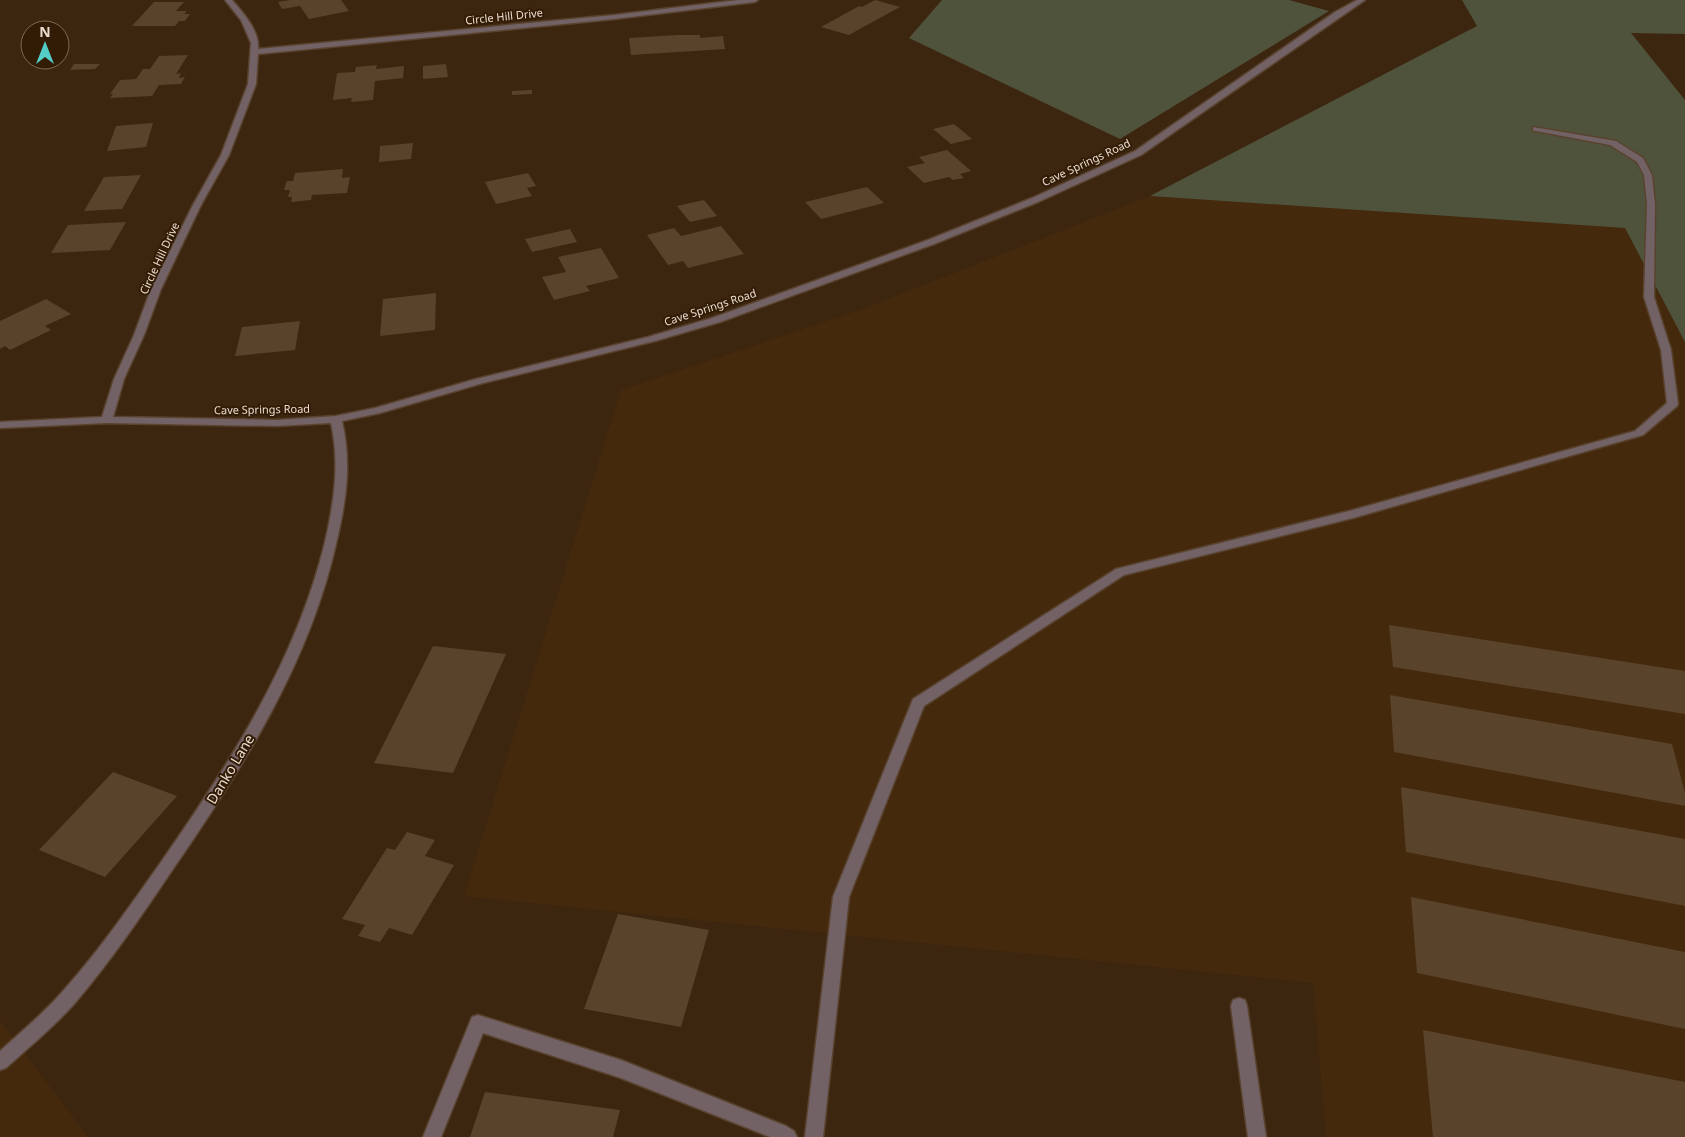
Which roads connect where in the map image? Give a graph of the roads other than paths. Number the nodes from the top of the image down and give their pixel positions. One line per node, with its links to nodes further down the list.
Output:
1 (228, 0): 4 (street, Circle Hill Drive)
2 (755, 0): 4 (street, Circle Hill Drive)
3 (1362, 0): 6 (street, Cave Springs Road)
4 (255, 52): 7 (street, Circle Hill Drive)
5 (1536, 129): 13 (street)
6 (336, 419): 7 (street, Cave Springs Road); 10 (street, Danko Lane)
7 (107, 420): 8 (street, Cave Springs Road)
8 (0, 425)
9 (1239, 1006): 14 (street)
10 (0, 1062)
11 (432, 1137): 12 (street)
12 (788, 1137)
13 (814, 1137)
14 (1257, 1137)

